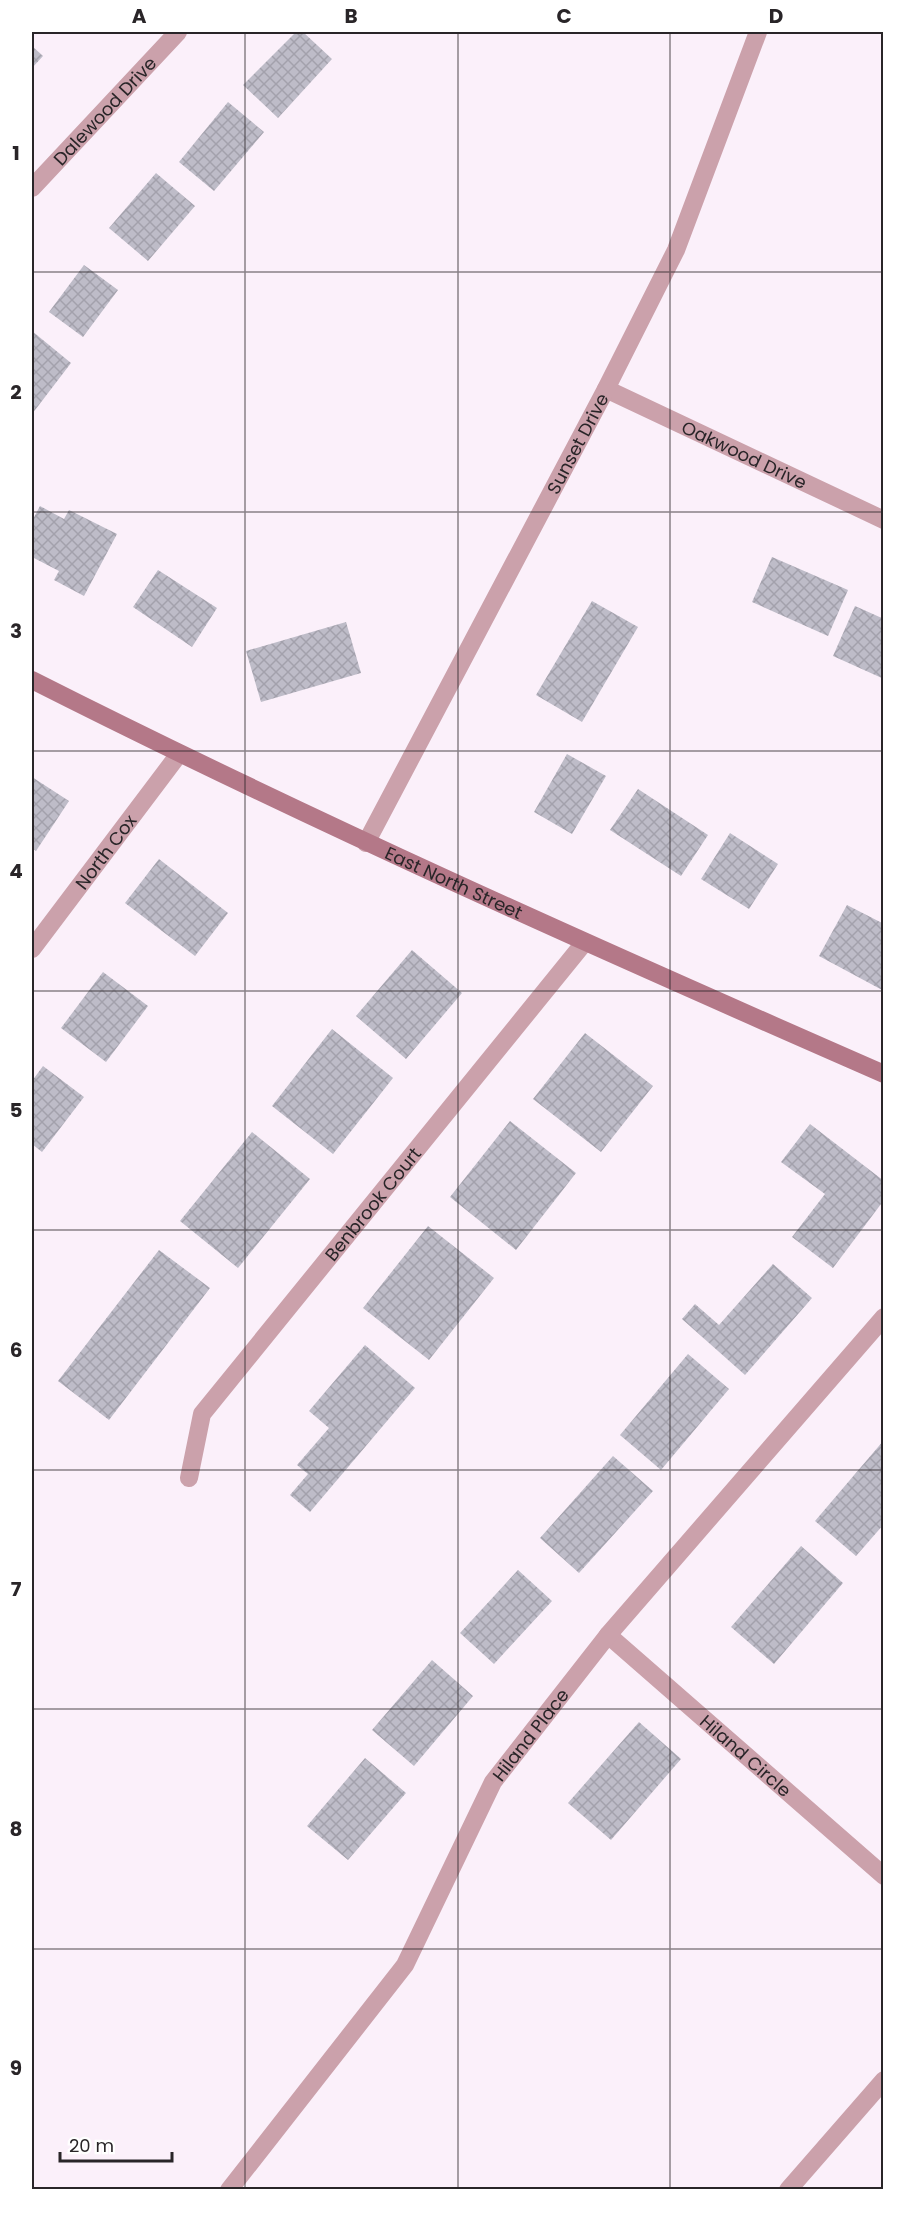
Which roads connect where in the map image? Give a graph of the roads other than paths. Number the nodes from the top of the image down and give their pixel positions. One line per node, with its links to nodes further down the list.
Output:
1 (178, 32): 3 (street, Dalewood Drive)
2 (758, 32): 4 (street, Sunset Drive)
3 (32, 188)
4 (606, 389): 5 (street, Oakwood Drive); 8 (street, Sunset Drive)
5 (884, 520)
6 (32, 680): 7 (street, East North Street)
7 (179, 754): 8 (street, East North Street); 10 (street, North Cox)
8 (366, 843): 9 (street, East North Street)
9 (584, 943): 11 (street, East North Street); 13 (street, Benbrook Court)
10 (32, 949)
11 (884, 1074)
12 (884, 1317): 14 (street, Hiland Place)
13 (189, 1478)
14 (608, 1635): 15 (street, Hiland Circle); 17 (street, Hiland Place)
15 (884, 1876)
16 (884, 2080): 18 (street)
17 (229, 2190)
18 (788, 2190)

